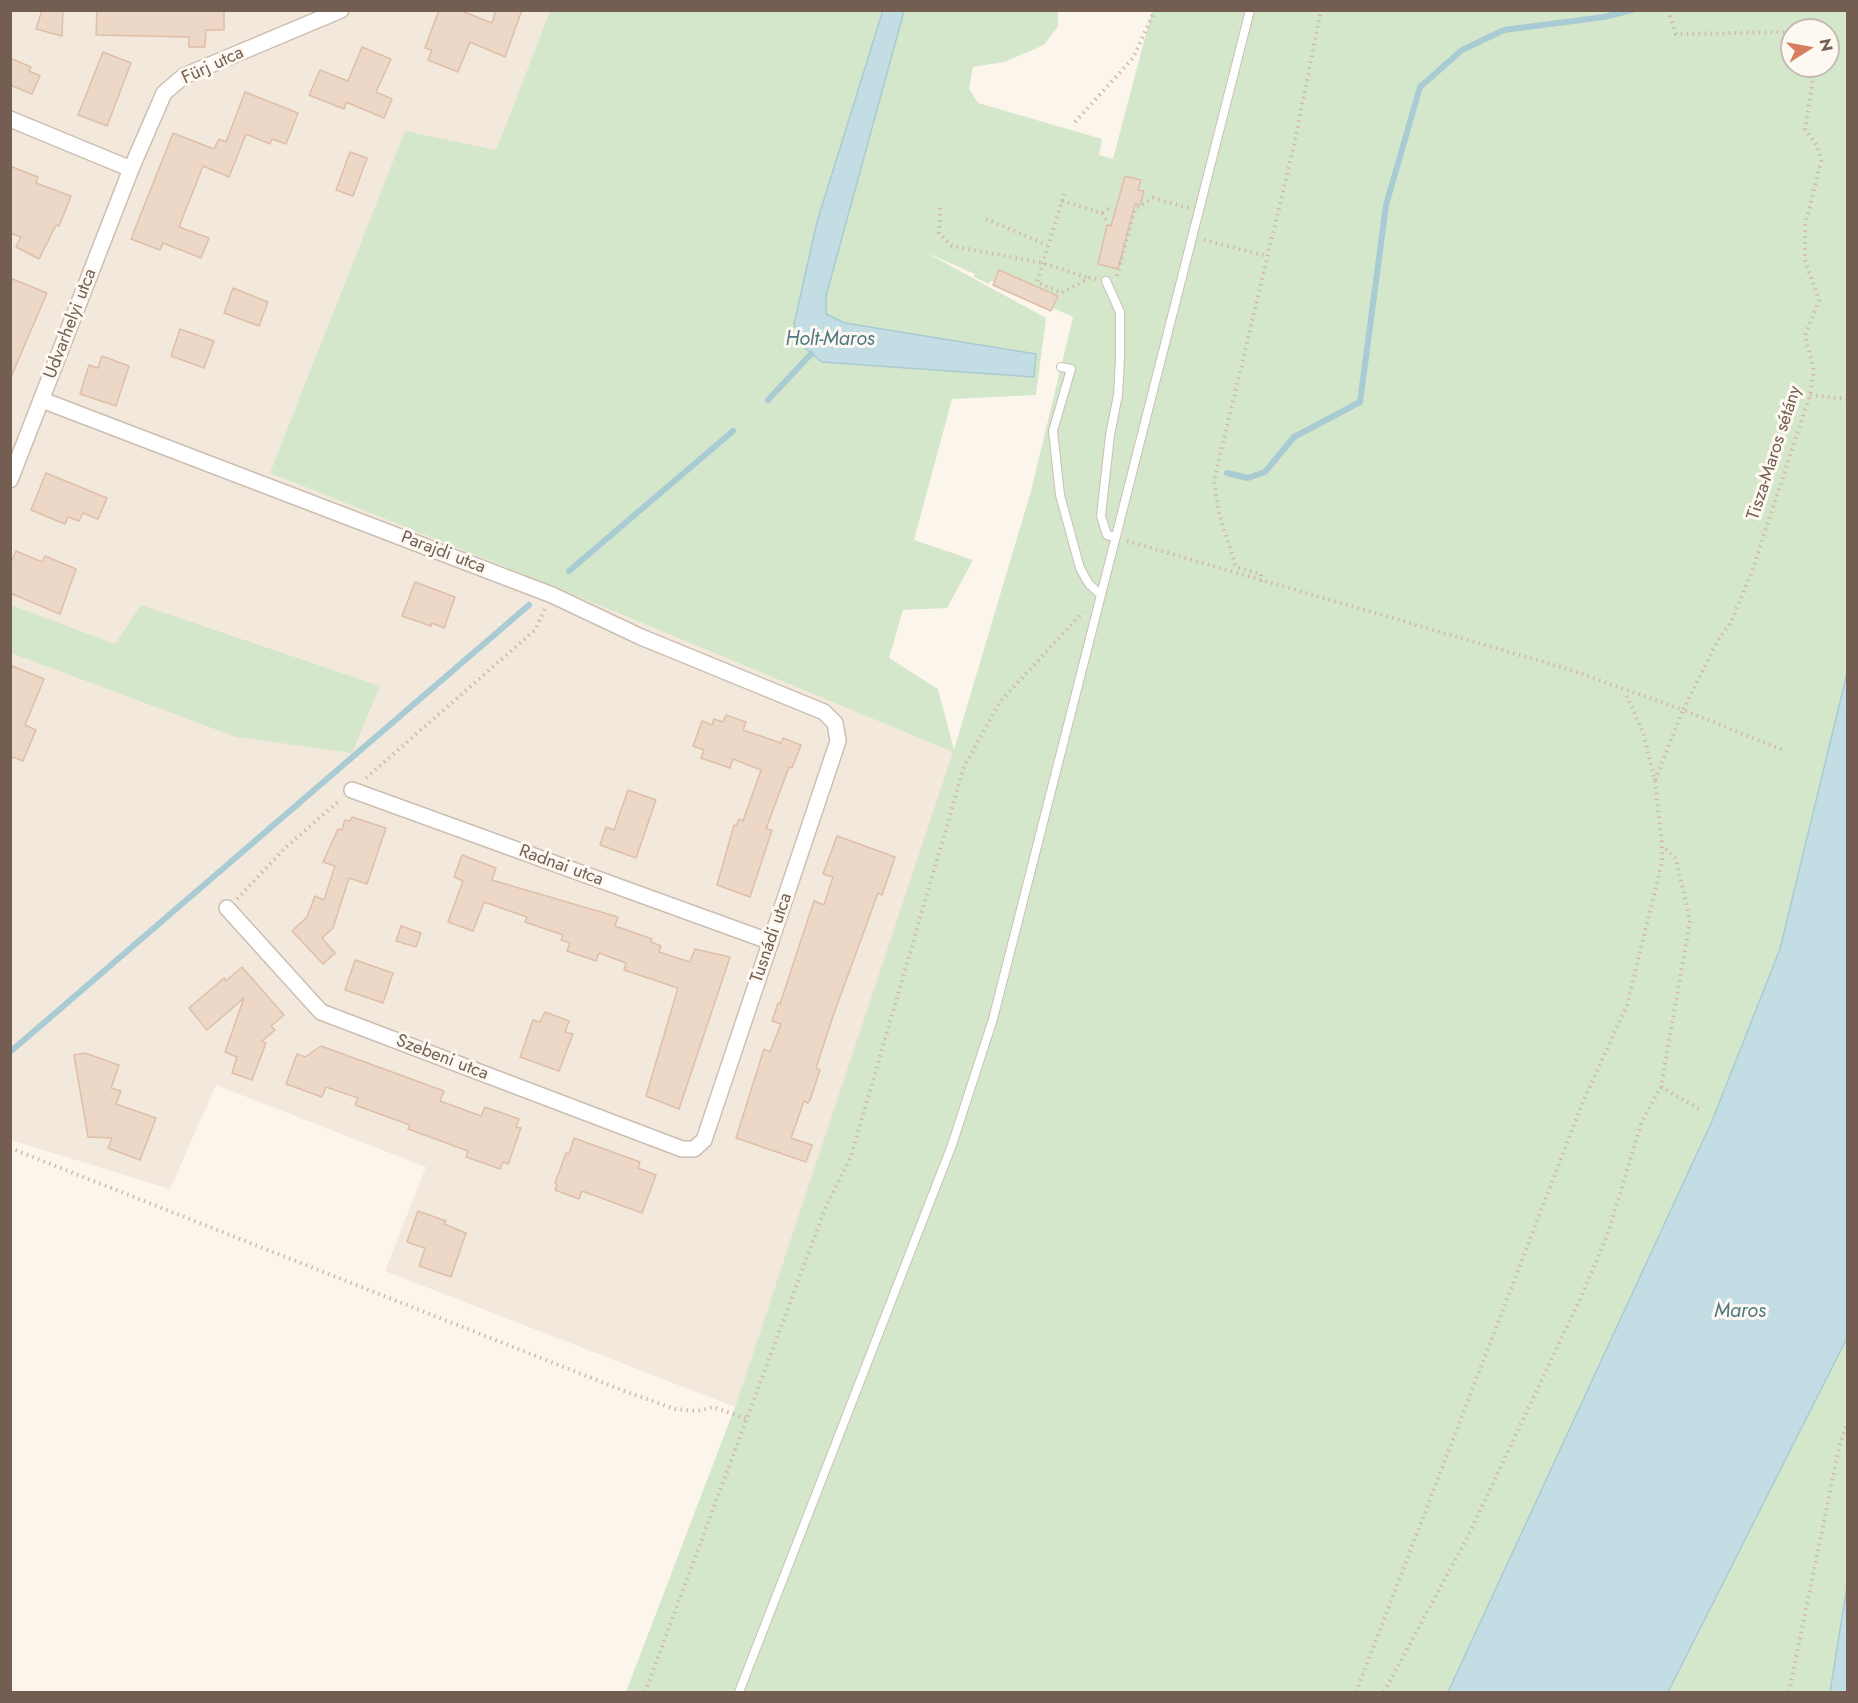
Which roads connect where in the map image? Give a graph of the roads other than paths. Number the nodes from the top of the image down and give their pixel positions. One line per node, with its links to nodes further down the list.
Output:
1 (341, 10): 4 (street, Fürj utca)
2 (1250, 10): 9 (lane)
3 (10, 119): 4 (street)
4 (131, 169): 7 (street, Udvarhelyi utca)
5 (1107, 283): 9 (lane)
6 (1061, 367): 10 (lane)
7 (42, 400): 8 (street, Udvarhelyi utca); 11 (street, Parajdi utca)
8 (10, 480)
9 (1116, 537): 10 (lane)
10 (1101, 595): 16 (lane)
11 (835, 723): 14 (street, Tusnádi utca)
12 (352, 790): 14 (street, Radnai utca)
13 (228, 908): 15 (street, Szebeni utca)
14 (771, 942): 15 (street, Tusnádi utca)
15 (694, 1149)
16 (739, 1692)

